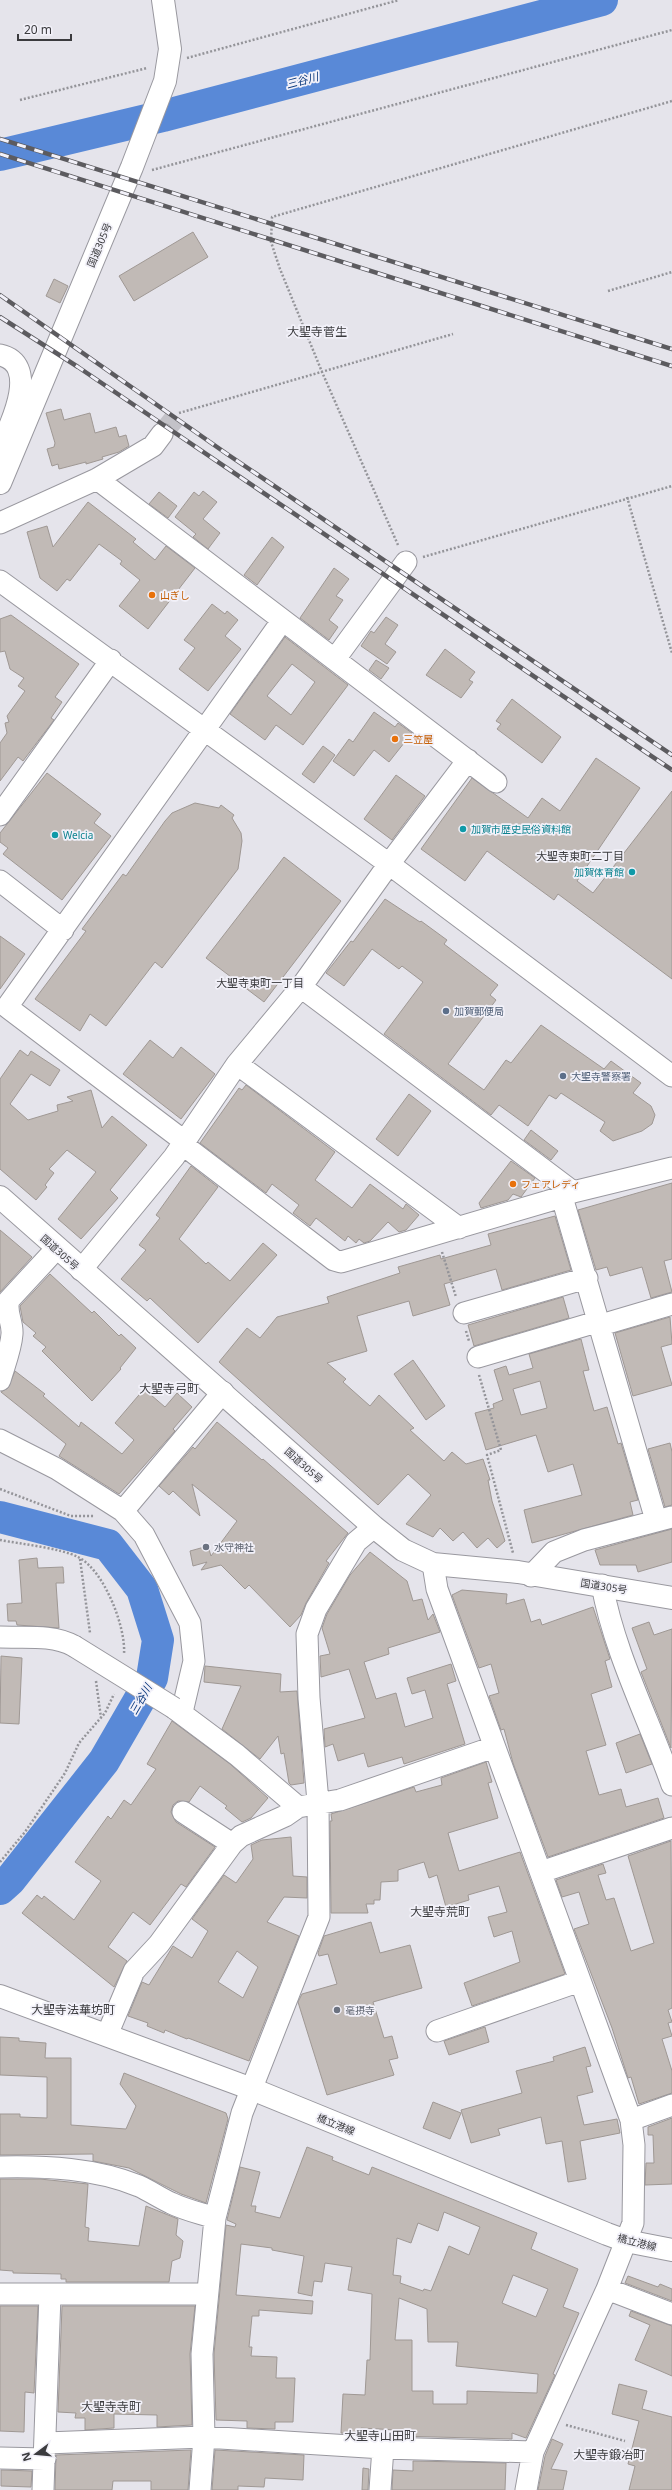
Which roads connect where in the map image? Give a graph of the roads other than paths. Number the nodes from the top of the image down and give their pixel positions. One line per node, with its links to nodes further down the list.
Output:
1 (163, 0): 6 (main road, 国道305号)
2 (0, 355): 4 (street)
3 (162, 434): 5 (street)
4 (0, 448)
5 (97, 479): 7 (street); 10 (street)
6 (0, 484)
7 (0, 523)
8 (406, 562): 11 (street)
9 (0, 580): 12 (street)
10 (282, 621): 11 (street); 13 (street)
11 (335, 659): 14 (street)
12 (111, 660): 13 (street); 16 (street)
13 (206, 729): 17 (street); 19 (street)
14 (468, 760): 15 (street); 17 (street)
15 (496, 782)
16 (0, 815)
17 (389, 864): 20 (street); 22 (street)
18 (0, 881): 19 (street)
19 (63, 930): 23 (street)
20 (301, 987): 21 (street); 25 (street)
21 (237, 1064): 23 (street); 27 (street)
22 (672, 1076)
23 (183, 1143): 27 (street); 29 (street)
24 (672, 1168): 25 (street)
25 (568, 1195): 27 (street); 30 (street)
26 (0, 1197): 28 (main road, 国道305号)
27 (459, 1228)
28 (56, 1248): 29 (main road, 国道305号); 35 (street)
29 (81, 1270): 36 (main road, 国道305号)
30 (587, 1278): 32 (street); 33 (street)
31 (672, 1304): 33 (street)
32 (462, 1313)
33 (600, 1323): 34 (street); 39 (street)
34 (475, 1357)
35 (0, 1380)
36 (223, 1392): 38 (street); 40 (main road, 国道305号)
37 (0, 1440): 38 (street)
38 (119, 1508): 46 (street)
39 (664, 1519): 42 (street)
40 (374, 1527): 41 (main road, 国道305号); 50 (street)
41 (433, 1564): 42 (main road, 国道305号); 47 (street)
42 (524, 1574): 43 (main road, 国道305号)
43 (602, 1585): 44 (main road, 国道305号); 48 (street)
44 (672, 1598)
45 (0, 1638): 46 (street, bridge)
46 (178, 1710): 51 (street)
47 (494, 1747): 50 (street); 55 (street)
48 (668, 1761): 49 (street)
49 (672, 1785)
50 (318, 1802): 51 (street); 60 (street)
51 (298, 1807): 54 (street)
52 (183, 1812): 54 (street)
53 (672, 1828): 55 (street)
54 (232, 1844): 59 (street)
55 (541, 1872): 56 (street)
56 (580, 1981): 58 (street); 62 (street)
57 (0, 1996): 59 (main road, 橋立港線)
58 (437, 2031)
59 (107, 2035): 60 (main road, 橋立港線)
60 (252, 2090): 64 (street); 65 (main road, 橋立港線)
61 (672, 2105): 62 (street)
62 (631, 2120): 65 (street)
63 (0, 2167): 64 (street)
64 (215, 2218): 69 (street)
65 (626, 2241): 66 (main road, 橋立港線); 67 (street)
66 (672, 2250)
67 (607, 2289): 71 (street); 75 (street)
68 (0, 2294): 70 (street)
69 (206, 2294): 70 (street); 72 (street)
70 (50, 2295): 74 (street)
71 (672, 2314)
72 (204, 2437): 73 (street); 74 (street); 78 (street)
73 (383, 2448): 75 (street); 79 (street)
74 (45, 2451): 76 (street); 77 (street)
75 (533, 2452): 80 (street)
76 (0, 2458)
77 (43, 2490)
78 (200, 2490)
79 (380, 2490)
80 (526, 2490)

